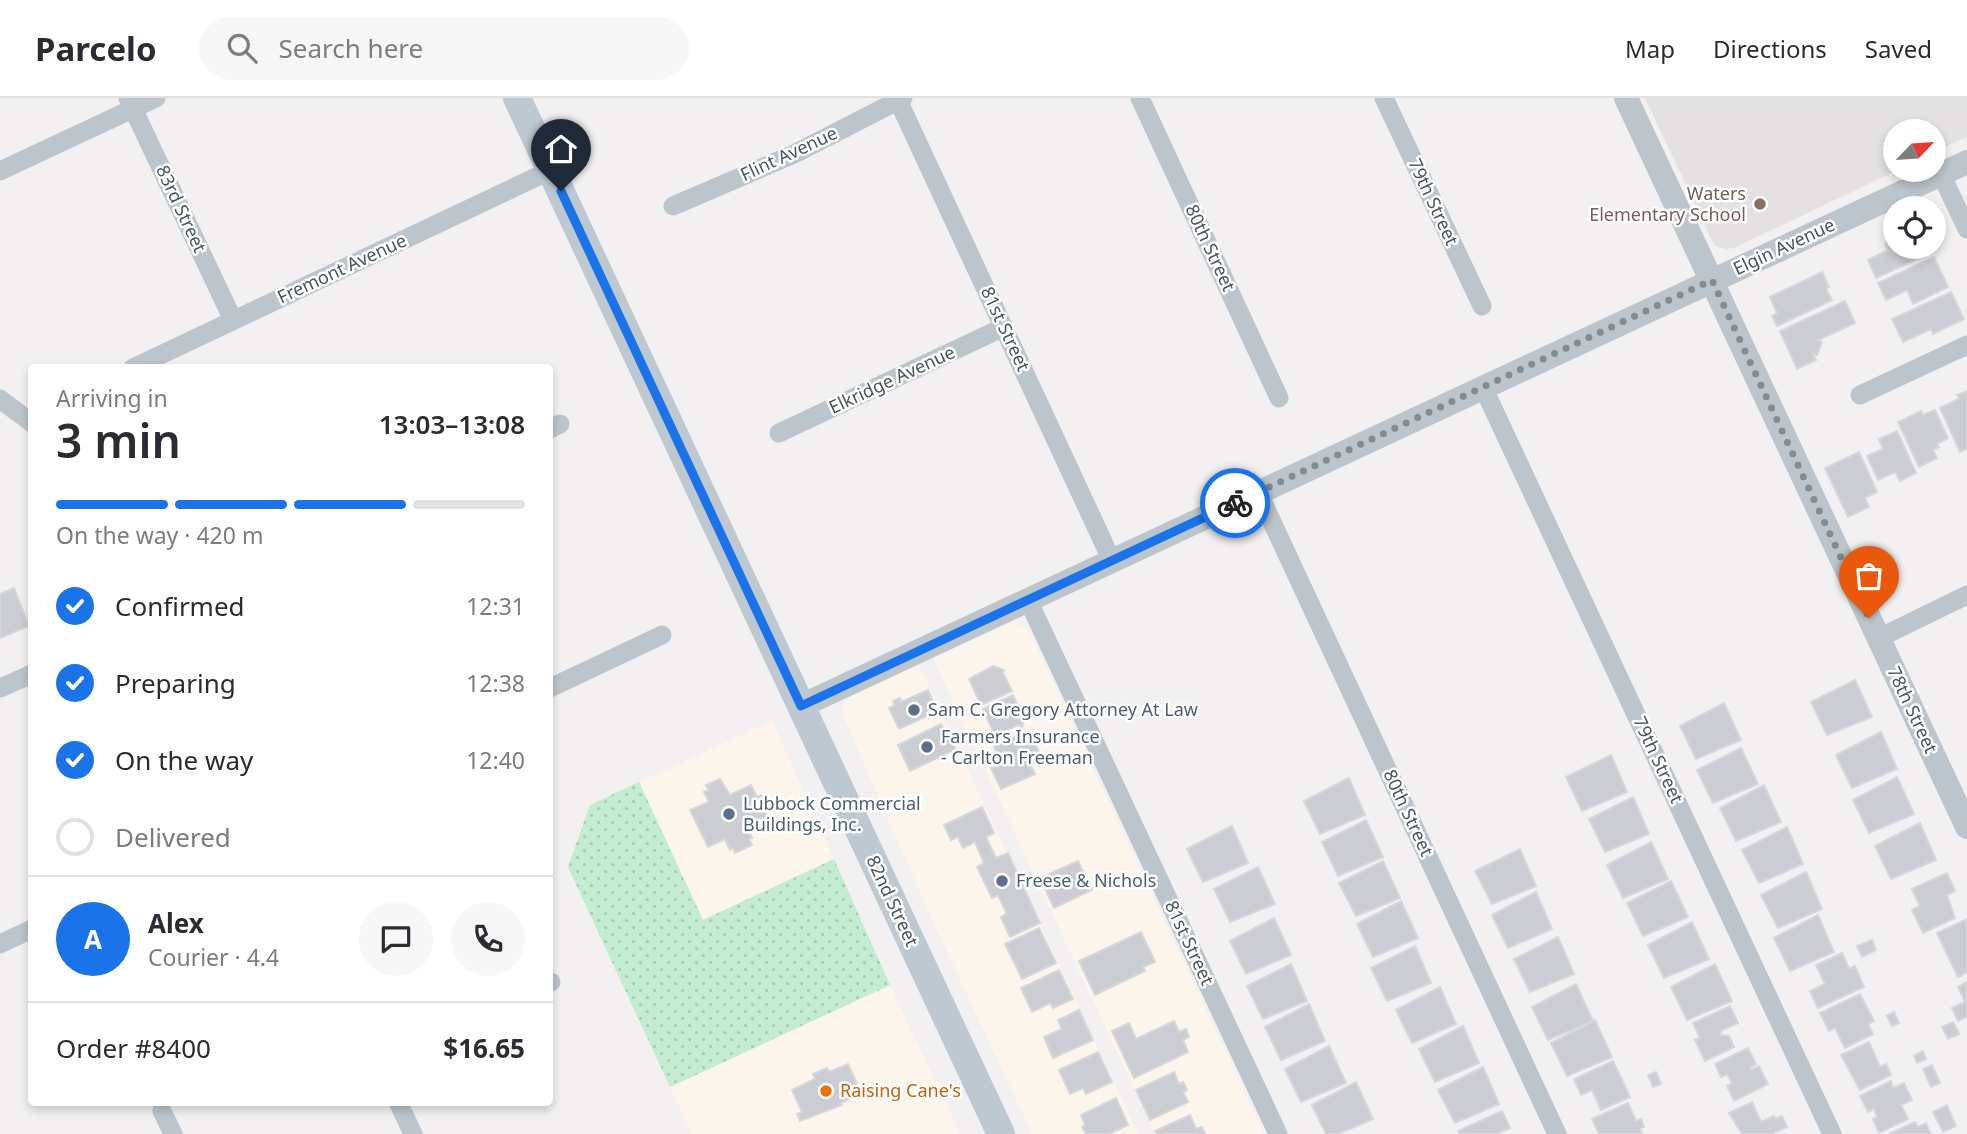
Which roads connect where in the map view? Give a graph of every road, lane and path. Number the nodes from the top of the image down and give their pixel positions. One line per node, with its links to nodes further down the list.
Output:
1 (156, 98): 7 (street)
2 (517, 98): 9 (main road, 82nd Street)
3 (1140, 98): 24 (street, 80th Street)
4 (1384, 98): 17 (street, 79th Street)
5 (1626, 98): 16 (street, 78th Street)
6 (899, 99): 14 (street, Flint Avenue); 19 (street, 81st Street)
7 (131, 103): 10 (street); 18 (street, 83rd Street)
8 (1967, 162): 11 (street, Elgin Avenue)
9 (551, 170): 18 (street, Fremont Avenue); 37 (main road, 82nd Street)
10 (0, 172)
11 (1946, 172)
12 (1924, 182): 16 (street, Elgin Avenue)
13 (1945, 182): 15 (street)
14 (673, 206)
15 (1967, 229)
16 (1712, 280): 22 (street, Elgin Avenue); 33 (street, 78th Street)
17 (1482, 306)
18 (233, 320): 21 (street, Fremont Avenue)
19 (1004, 327): 27 (street, Elkridge Avenue); 29 (street, 81st Street)
20 (1967, 345): 23 (street)
21 (141, 364)
22 (1483, 387): 28 (street, Elgin Avenue); 48 (street, 79th Street)
23 (1860, 395)
24 (1279, 398)
25 (0, 399): 26 (street)
26 (28, 420)
27 (779, 433)
28 (1258, 492): 29 (street, Elgin Avenue); 47 (street, 80th Street)
29 (1112, 561): 31 (street, Elgin Avenue)
30 (1967, 595): 33 (street)
31 (1028, 600): 37 (street, Elgin Avenue); 46 (street, 81st Street)
32 (662, 635): 35 (street)
33 (1879, 638): 38 (street, 78th Street)
34 (28, 676): 36 (street)
35 (553, 687)
36 (0, 688)
37 (801, 706): 45 (main road, 82nd Street)
38 (1967, 827)
39 (28, 931): 40 (street)
40 (0, 944)
41 (400, 1106): 44 (street)
42 (162, 1111): 43 (street)
43 (173, 1134)
44 (413, 1134)
45 (1001, 1134)
46 (1278, 1134)
47 (1557, 1134)
48 (1832, 1134)

